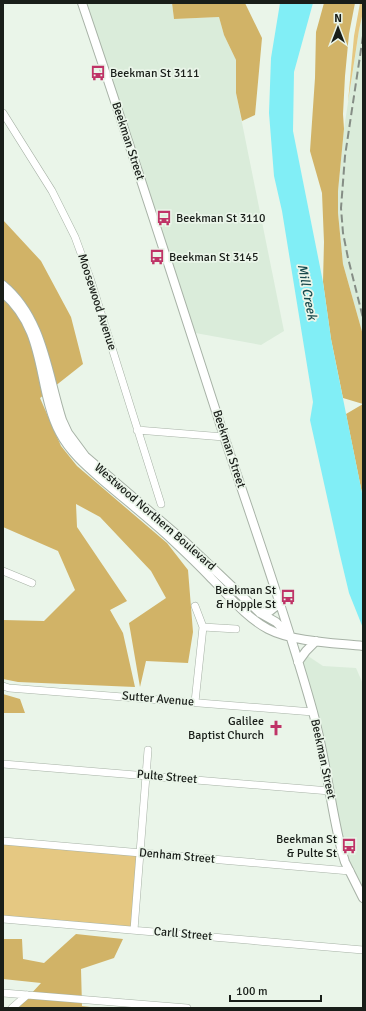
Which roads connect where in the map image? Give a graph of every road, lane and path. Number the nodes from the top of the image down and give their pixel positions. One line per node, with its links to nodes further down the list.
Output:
1 (82, 3): 6 (main road, Beekman Street)
2 (3, 113): 5 (street, Moosewood Avenue)
3 (3, 285): 12 (main road, Westwood Northern Boulevard)
4 (3, 293): 15 (main road, Westwood Northern Boulevard)
5 (137, 430): 6 (street); 7 (street, Moosewood Avenue)
6 (224, 437): 10 (main road, Beekman Street)
7 (161, 504)
8 (3, 571): 9 (street)
9 (32, 583)
10 (280, 603): 12 (main road); 15 (main road, Beekman Street)
11 (195, 606): 13 (street)
12 (260, 613): 15 (main road, Westwood Northern Boulevard)
13 (203, 627): 14 (street); 20 (street)
14 (236, 629)
15 (291, 636): 16 (main road); 18 (main road, Beekman Street)
16 (313, 642): 17 (main road); 18 (main road)
17 (363, 646)
18 (298, 662): 21 (main road, Beekman Street)
19 (3, 686): 20 (street, Sutter Avenue)
20 (195, 702): 21 (street, Sutter Avenue)
21 (313, 712): 25 (main road, Beekman Street)
22 (148, 750): 24 (street)
23 (3, 764): 24 (street, Pulte Street)
24 (146, 776): 25 (street, Pulte Street); 27 (street)
25 (330, 791): 28 (main road, Beekman Street)
26 (3, 841): 27 (street, Denham Street)
27 (140, 853): 28 (street, Denham Street); 31 (street)
28 (350, 870): 29 (main road, Beekman Street)
29 (363, 898)
30 (3, 919): 31 (street, Carll Street)
31 (134, 930): 32 (street, Carll Street)
32 (363, 950)
33 (3, 993): 34 (street)
34 (27, 995): 35 (street); 36 (street)
35 (12, 1008)
36 (187, 1008)

